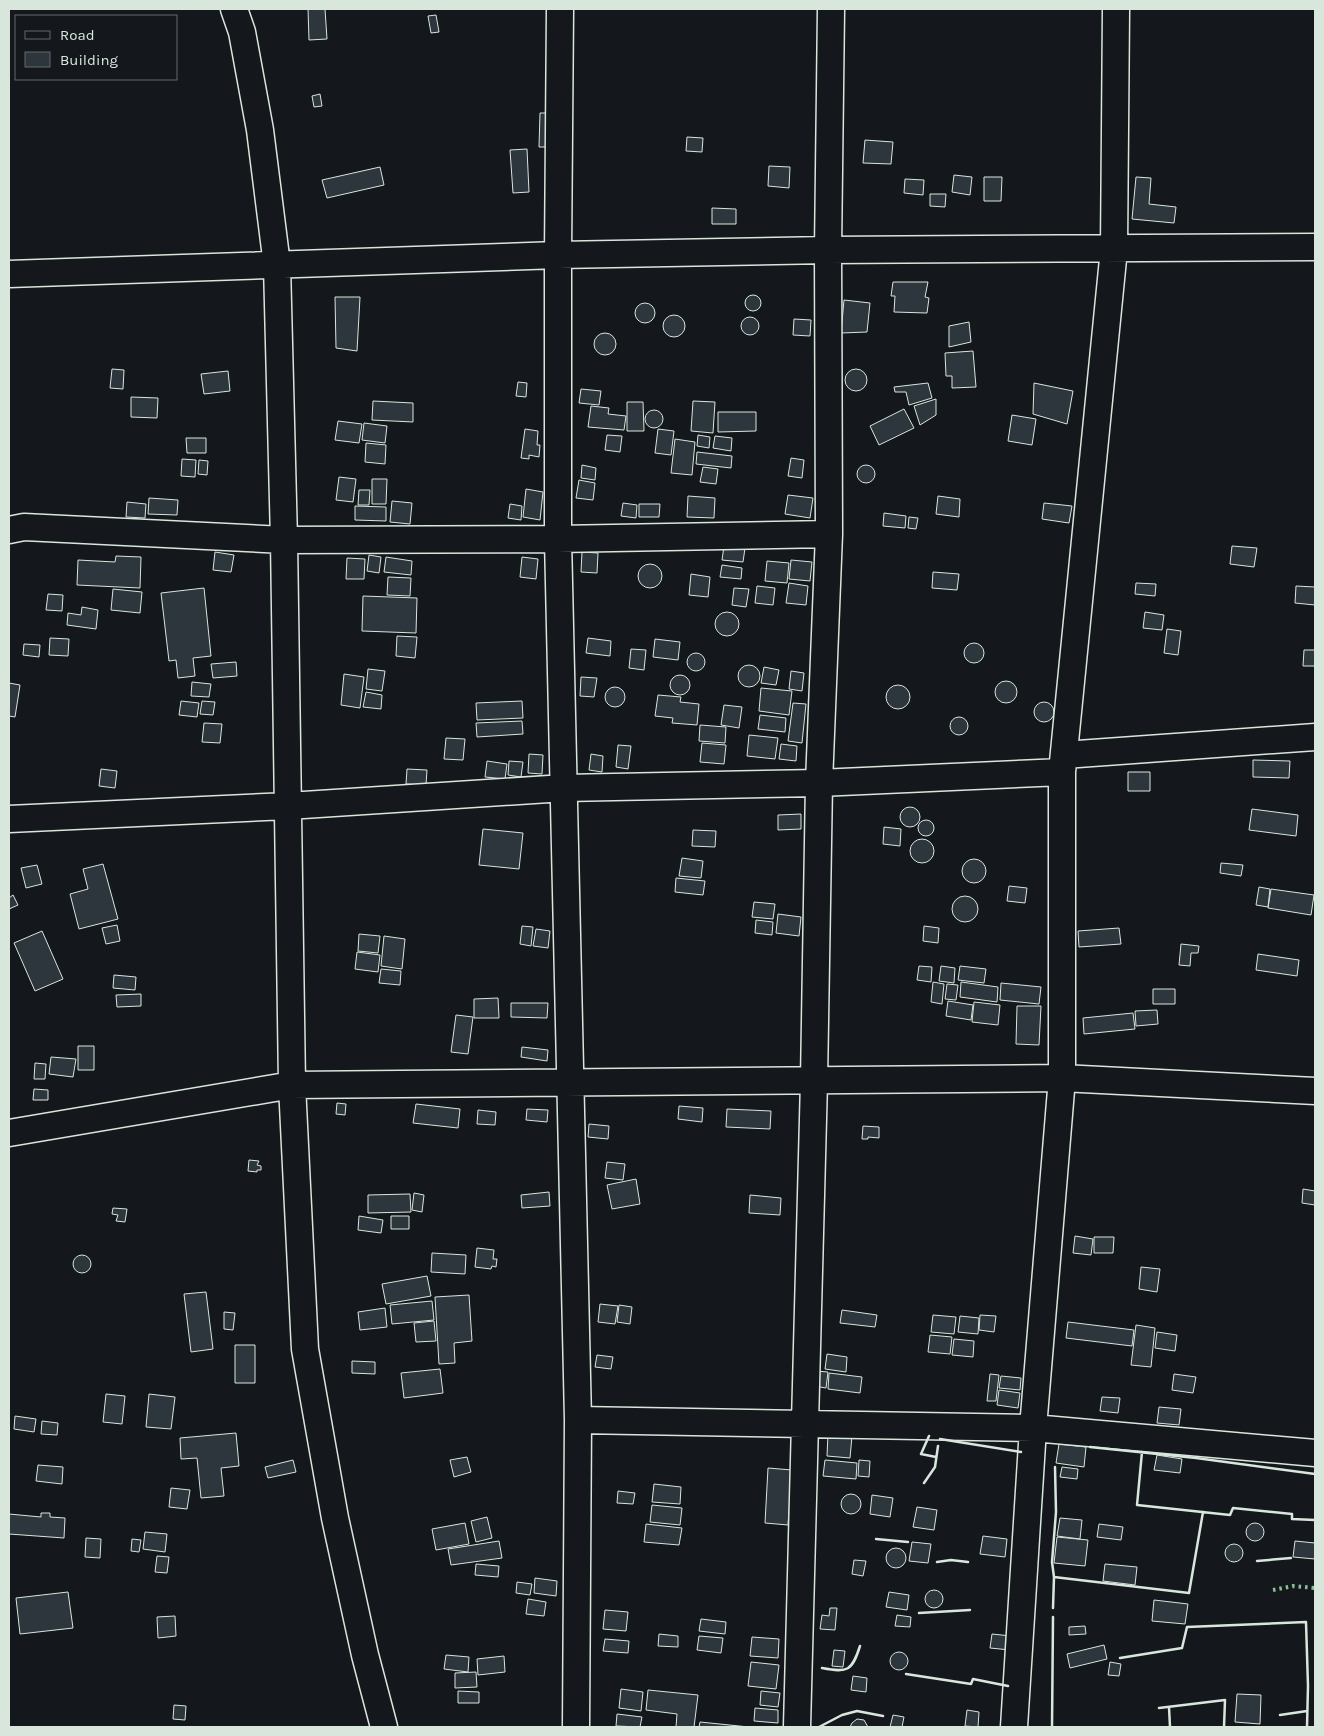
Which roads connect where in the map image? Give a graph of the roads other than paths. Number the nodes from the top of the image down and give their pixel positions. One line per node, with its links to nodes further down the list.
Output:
1 (234, 9): 9 (street)
2 (560, 9): 8 (street)
3 (831, 9): 7 (street)
4 (1116, 9): 6 (street)
5 (1315, 247): 6 (street)
6 (1114, 249): 7 (street); 16 (street)
7 (828, 250): 8 (street); 12 (street)
8 (558, 255): 9 (street); 13 (street)
9 (277, 264): 10 (street); 14 (street)
10 (9, 274)
11 (9, 530): 14 (street)
12 (829, 534): 13 (street); 17 (street)
13 (558, 539): 14 (street); 18 (street)
14 (284, 540): 19 (street)
15 (1315, 737): 16 (street)
16 (1063, 764): 17 (street); 21 (street)
17 (819, 783): 18 (street); 22 (street)
18 (564, 788): 19 (street); 23 (street)
19 (288, 806): 20 (street); 24 (street)
20 (9, 819)
21 (1062, 1078): 22 (street); 25 (street); 29 (street)
22 (814, 1081): 23 (street); 28 (street)
23 (571, 1082): 24 (street); 27 (street)
24 (292, 1085): 26 (street); 31 (street)
25 (1315, 1091)
26 (9, 1134)
27 (578, 1420): 28 (street); 32 (street)
28 (806, 1423): 29 (street); 33 (street)
29 (1033, 1428): 30 (street); 34 (street)
30 (1315, 1453)
31 (384, 1727)
32 (576, 1727)
33 (797, 1727)
34 (1014, 1727)

